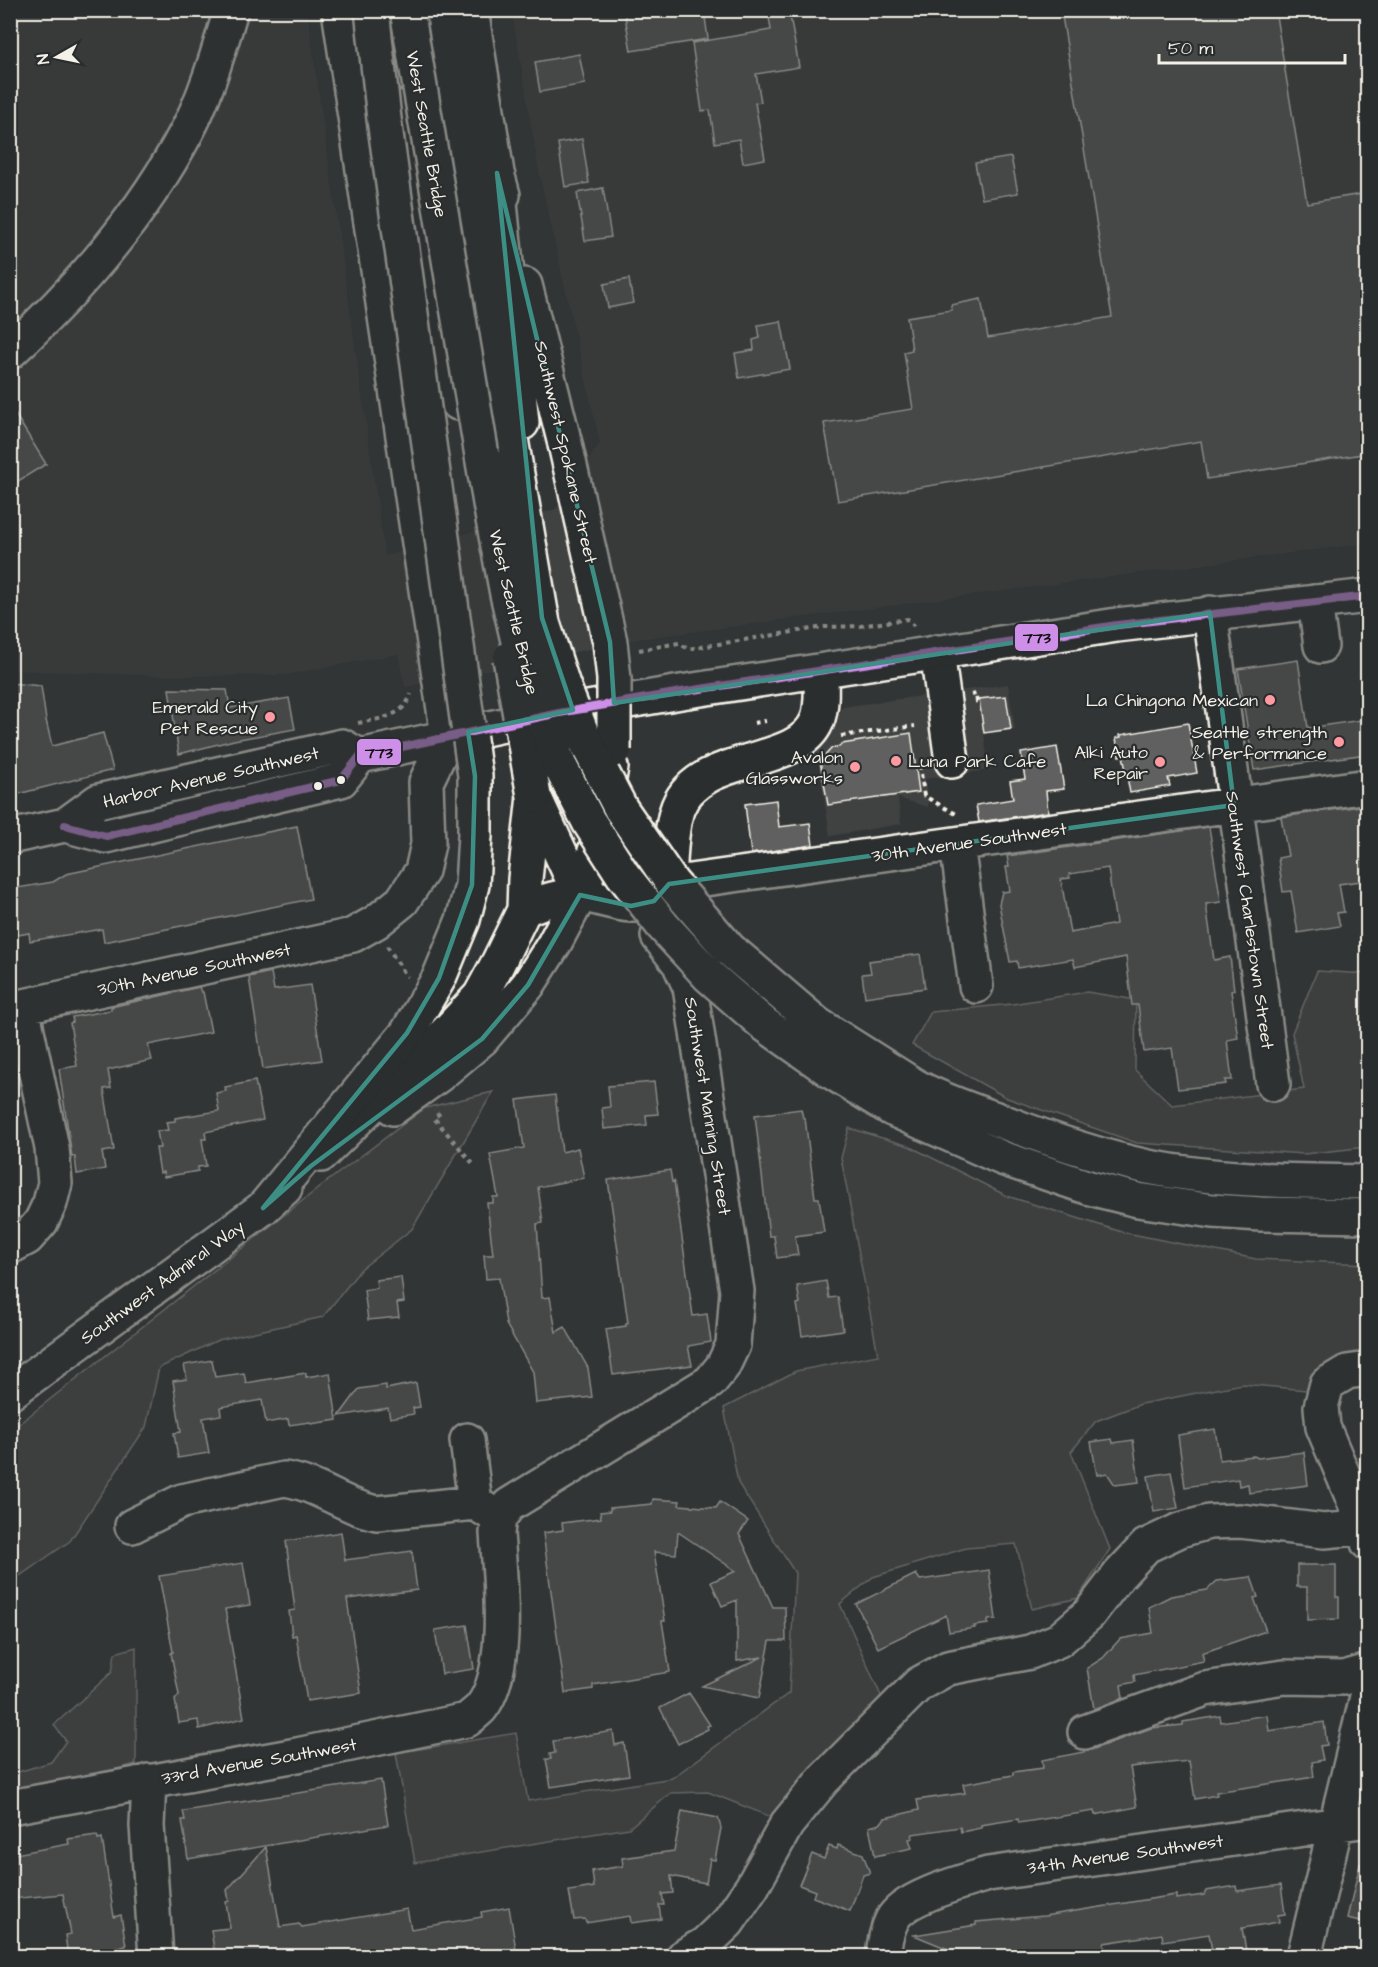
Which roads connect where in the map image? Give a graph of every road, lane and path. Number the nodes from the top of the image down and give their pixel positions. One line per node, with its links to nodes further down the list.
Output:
1 (231, 10): 11 (main road)
2 (339, 10): 9 (main road)
3 (346, 10): 9 (main road)
4 (372, 10): 46 (main road, bridge)
5 (378, 10): 29 (main road, bridge)
6 (407, 10): 47 (main road, West Seattle Bridge, bridge)
7 (441, 10): 45 (main road, West Seattle Bridge, bridge)
8 (471, 10): 10 (main road, Southwest Spokane Street)
9 (351, 90): 24 (main road)
10 (498, 172): 20 (main road, bridge); 34 (main road, Southwest Spokane Street, bridge)
11 (10, 352)
12 (1368, 596): 13 (main road, Harbor Avenue Southwest)
13 (1315, 602): 14 (main road, Harbor Avenue Southwest); 16 (main road)
14 (1210, 613): 18 (main road, Harbor Avenue Southwest); 30 (main road, Southwest Charlestown Street)
15 (908, 619): 17 (path)
16 (1322, 646)
17 (635, 651)
18 (937, 652): 19 (main road, Harbor Avenue Southwest); 26 (main road)
19 (821, 671): 20 (main road, Harbor Avenue Southwest); 33 (main road)
20 (559, 713): 24 (main road, Harbor Avenue Southwest)
21 (766, 721): 22 (path)
22 (754, 723)
23 (915, 726): 25 (path)
24 (448, 736): 32 (main road, Harbor Avenue Southwest); 37 (main road)
25 (835, 737)
26 (952, 761)
27 (920, 765): 31 (path)
28 (1368, 786): 30 (main road, 30th Avenue Southwest)
29 (534, 796): 34 (main road); 36 (main road, Southwest Admiral Way)
30 (1234, 805): 31 (main road, 30th Avenue Southwest); 41 (main road, Southwest Charlestown Street)
31 (958, 830): 33 (main road, 30th Avenue Southwest); 39 (main road)
32 (10, 837)
33 (669, 884): 35 (main road)
34 (580, 895): 35 (main road); 36 (main road); 43 (main road, Southwest Admiral Way)
35 (631, 906): 52 (main road, Southwest Manning Street)
36 (524, 910): 43 (main road, Southwest Admiral Way)
37 (379, 930): 38 (path); 40 (main road, 30th Avenue Southwest)
38 (410, 982)
39 (976, 986)
40 (16, 1008): 48 (main road)
41 (1273, 1084)
42 (442, 1110): 44 (path)
43 (311, 1166): 46 (main road, Southwest Admiral Way)
44 (475, 1166)
45 (1368, 1182)
46 (263, 1208): 50 (main road, Southwest Admiral Way)
47 (1368, 1216)
48 (10, 1247)
49 (1368, 1370): 54 (main road)
50 (10, 1393)
51 (467, 1440): 52 (main road)
52 (487, 1510): 53 (main road); 58 (main road, 33rd Avenue Southwest)
53 (132, 1526)
54 (1367, 1532): 62 (main road)
55 (1368, 1671): 57 (main road)
56 (1368, 1693): 60 (main road)
57 (1085, 1732)
58 (149, 1781): 59 (main road, 33rd Avenue Southwest); 61 (main road)
59 (10, 1807)
60 (1352, 1822): 63 (main road, 34th Avenue Southwest); 64 (main road)
61 (156, 1956)
62 (684, 1956)
63 (883, 1956)
64 (1304, 1956)

